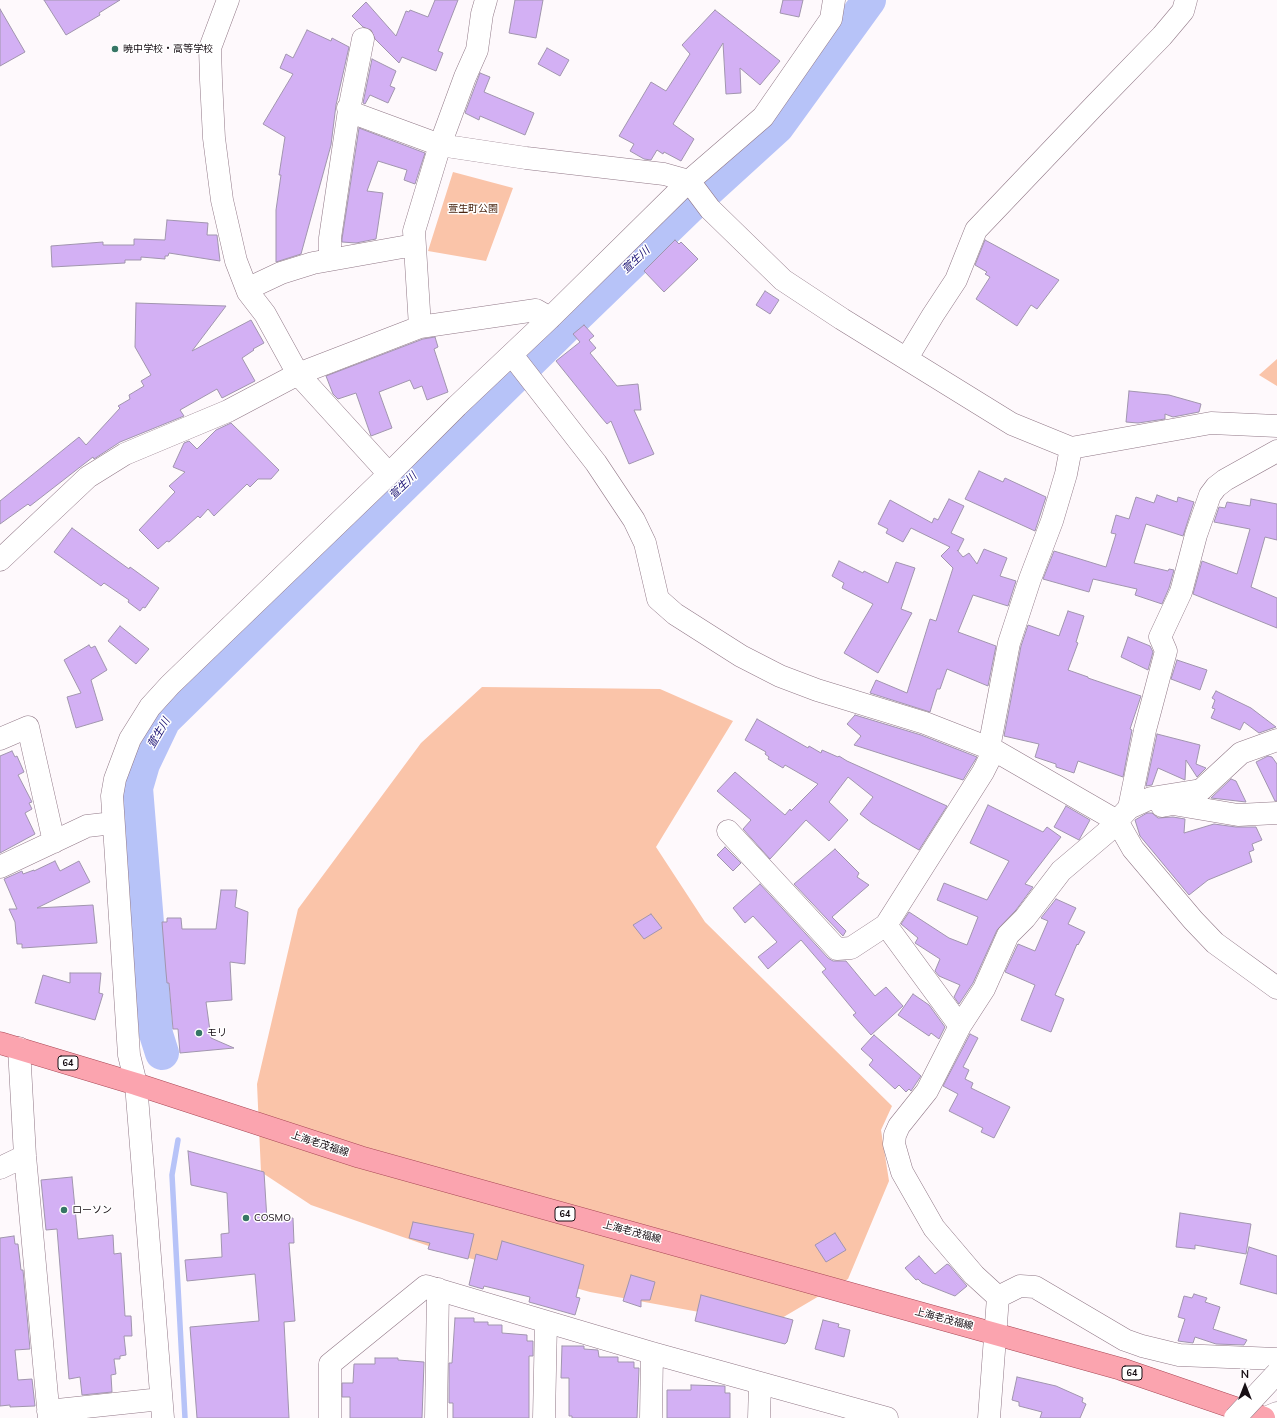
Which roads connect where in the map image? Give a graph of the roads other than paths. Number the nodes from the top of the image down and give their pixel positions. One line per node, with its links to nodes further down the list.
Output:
1 (228, 0): 12 (street)
2 (486, 0): 8 (street)
3 (845, 0): 5 (street)
4 (1186, 0): 15 (street)
5 (832, 9): 9 (street)
6 (363, 39): 7 (street)
7 (349, 109): 8 (street); 11 (street)
8 (440, 145): 9 (street); 10 (street)
9 (692, 185): 13 (street); 15 (street)
10 (414, 245): 11 (street); 14 (street)
11 (330, 259): 12 (street)
12 (247, 289): 17 (street)
13 (550, 318): 14 (street); 16 (street)
14 (420, 327): 17 (street)
15 (907, 358): 19 (street)
16 (521, 366): 21 (street); 25 (street)
17 (298, 374): 21 (street); 22 (street)
18 (1277, 426): 19 (street)
19 (1071, 448): 25 (street)
20 (1277, 451): 27 (street)
21 (390, 474): 28 (street)
22 (0, 560)
23 (0, 739): 30 (street)
24 (1277, 740): 27 (street)
25 (991, 749): 27 (street); 32 (street)
26 (1277, 813): 27 (street)
27 (1123, 814): 33 (street); 34 (street)
28 (114, 823): 30 (street); 36 (street)
29 (728, 831): 32 (street)
30 (54, 842): 31 (street)
31 (0, 867)
32 (886, 925): 34 (street)
33 (1277, 988)
34 (960, 1026): 40 (street)
35 (9, 1046): 36 (main road, 上海老茂福線 / 64); 37 (street)
36 (136, 1084): 42 (main road, 上海老茂福線 / 64); 47 (street)
37 (26, 1156): 38 (street); 49 (street)
38 (0, 1168)
39 (438, 1289): 41 (street); 51 (street); 52 (street)
40 (998, 1297): 42 (street); 44 (street)
41 (546, 1322): 43 (street); 53 (street)
42 (997, 1334): 56 (street); 58 (main road, 上海老茂福線 / 64)
43 (652, 1353): 46 (street); 54 (street)
44 (1277, 1359)
45 (1277, 1373): 57 (street, bridge)
46 (760, 1384): 50 (street); 55 (street)
47 (162, 1409): 49 (street)
48 (1277, 1413): 58 (street)
49 (48, 1415)
50 (874, 1416)
51 (330, 1418)
52 (436, 1418)
53 (544, 1418)
54 (651, 1418)
55 (759, 1418)
56 (989, 1418)
57 (1235, 1418)
58 (1265, 1418)

